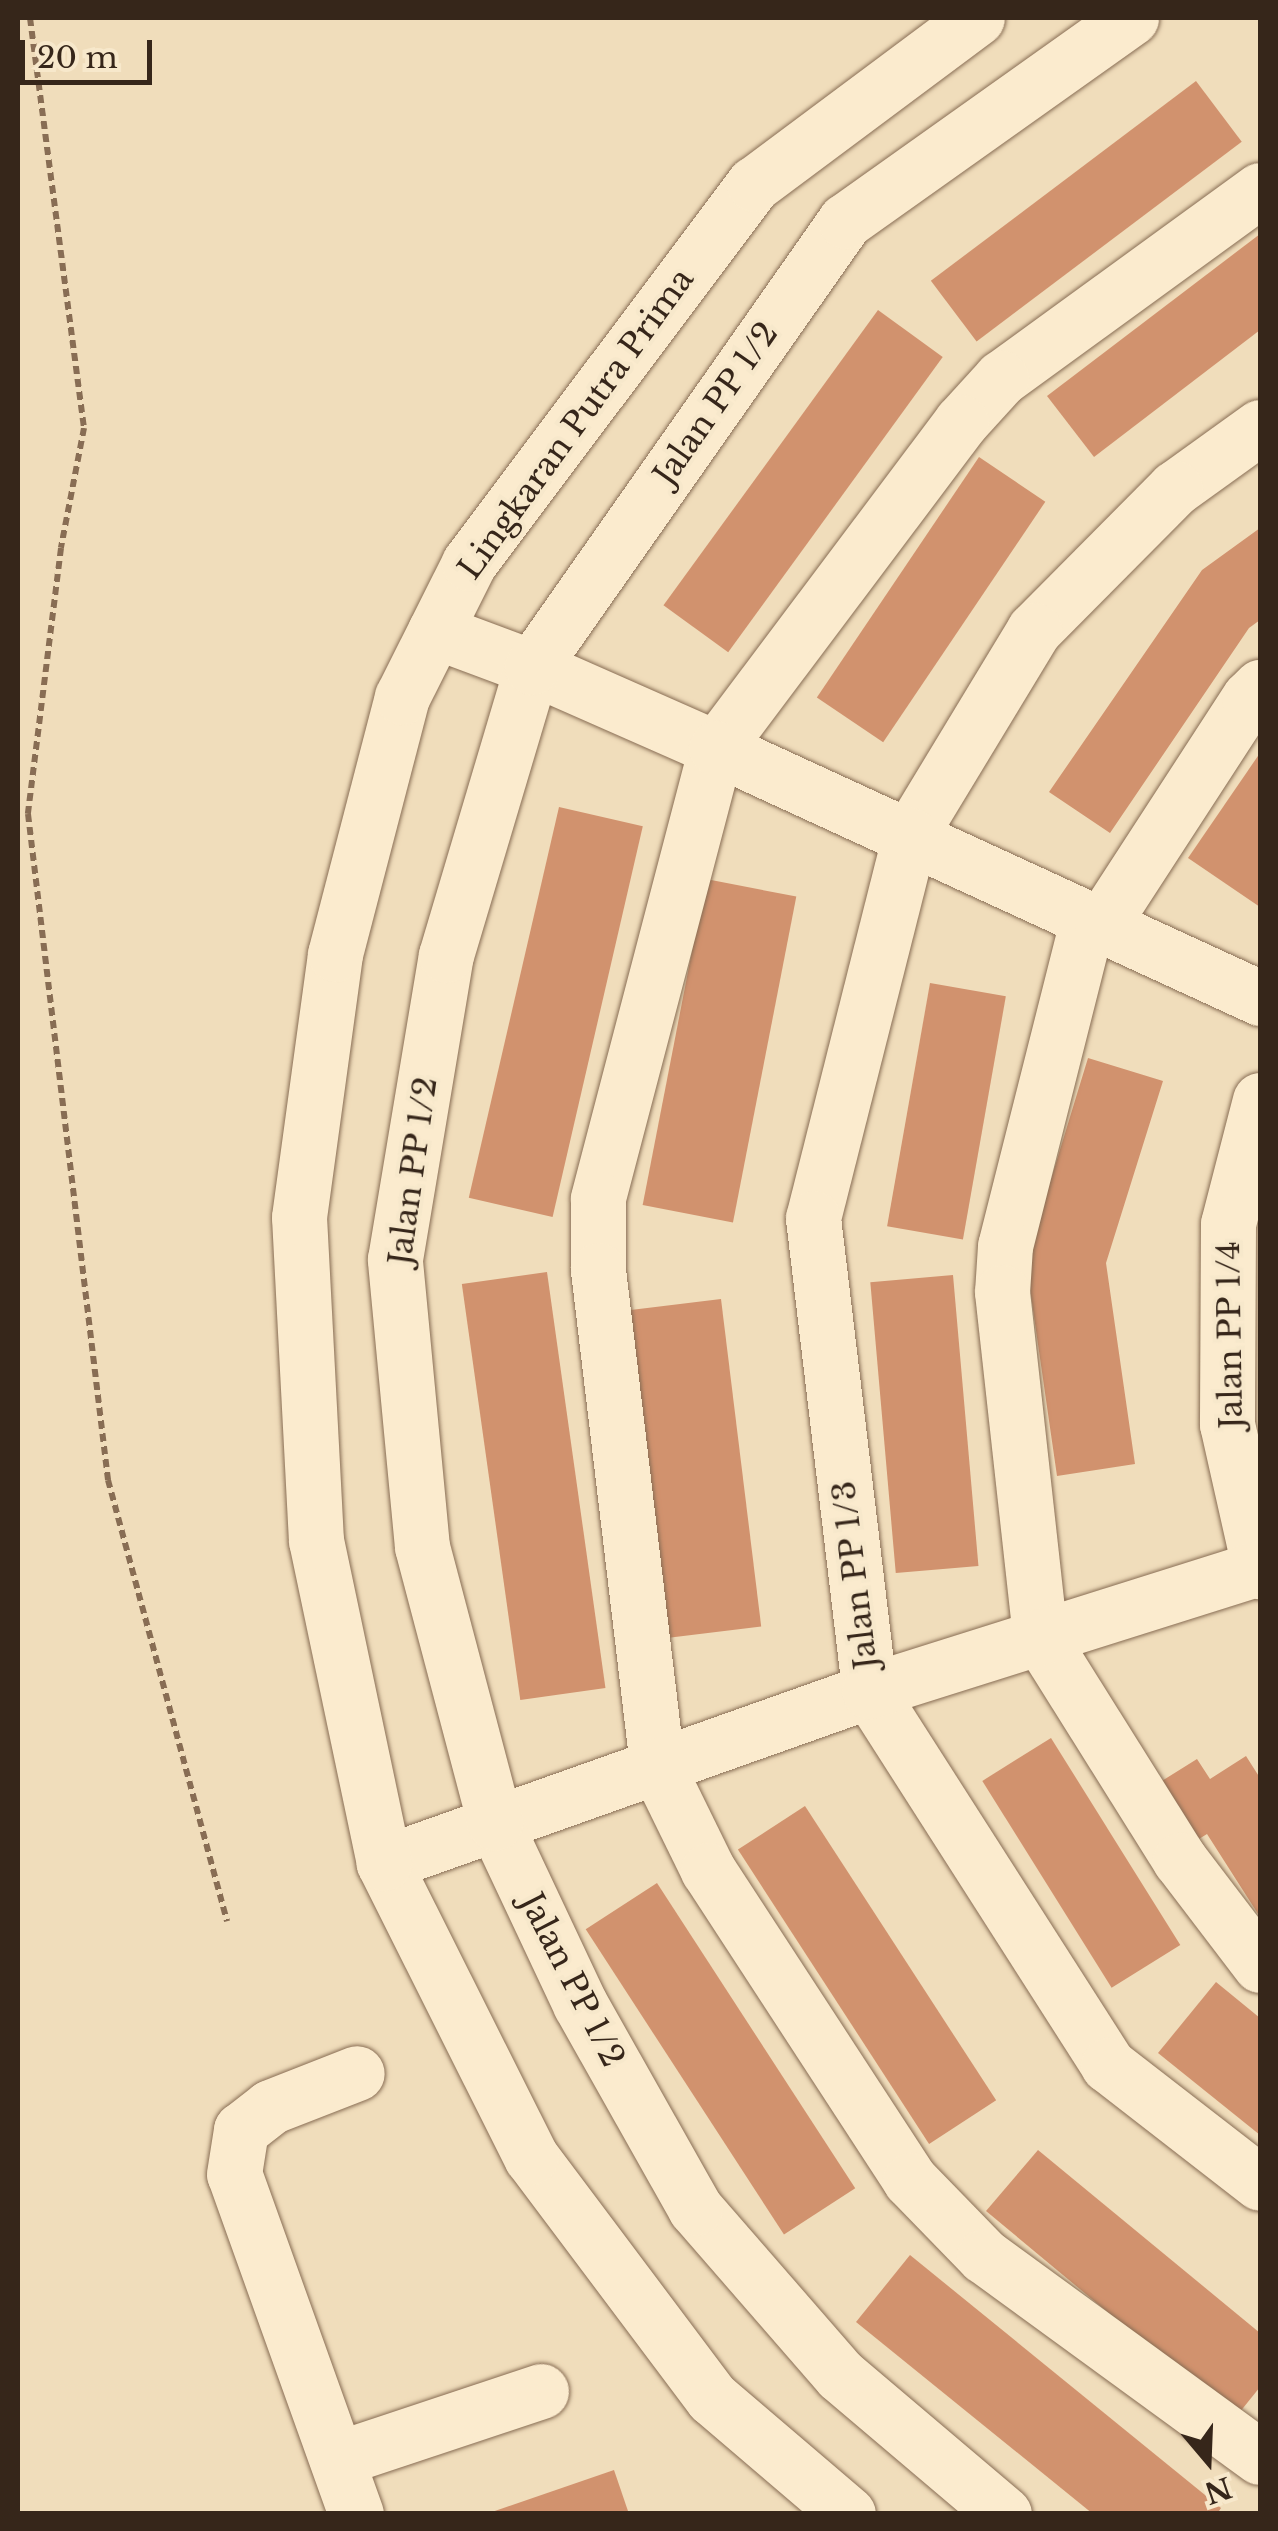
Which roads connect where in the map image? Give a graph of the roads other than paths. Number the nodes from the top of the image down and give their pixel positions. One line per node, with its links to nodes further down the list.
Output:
1 (977, 18): 5 (street, Lingkaran Putra Prima)
2 (1131, 18): 6 (street, Jalan PP 1/2)
3 (1260, 190): 8 (street)
4 (1260, 427): 9 (street, Jalan PP 1/3)
5 (435, 631): 6 (street); 18 (street, Lingkaran Putra Prima)
6 (532, 667): 8 (street); 17 (street, Jalan PP 1/2)
7 (1260, 687): 10 (street)
8 (716, 748): 9 (street); 16 (street)
9 (910, 836): 10 (street); 15 (street, Jalan PP 1/3)
10 (1095, 921): 11 (street); 14 (street)
11 (1260, 998)
12 (1260, 1100): 13 (street, Jalan PP 1/4)
13 (1259, 1569): 14 (street)
14 (1040, 1637): 15 (street); 19 (street)
15 (870, 1692): 16 (street); 21 (street, Jalan PP 1/3)
16 (657, 1766): 17 (street); 23 (street)
17 (495, 1824): 18 (street); 27 (street, Jalan PP 1/2)
18 (384, 1863): 26 (street, Lingkaran Putra Prima)
19 (1260, 1965)
20 (357, 2073): 24 (street)
21 (1260, 2183)
22 (541, 2392): 24 (street)
23 (1260, 2457)
24 (338, 2458): 25 (street)
25 (356, 2514)
26 (848, 2514)
27 (1004, 2514)

